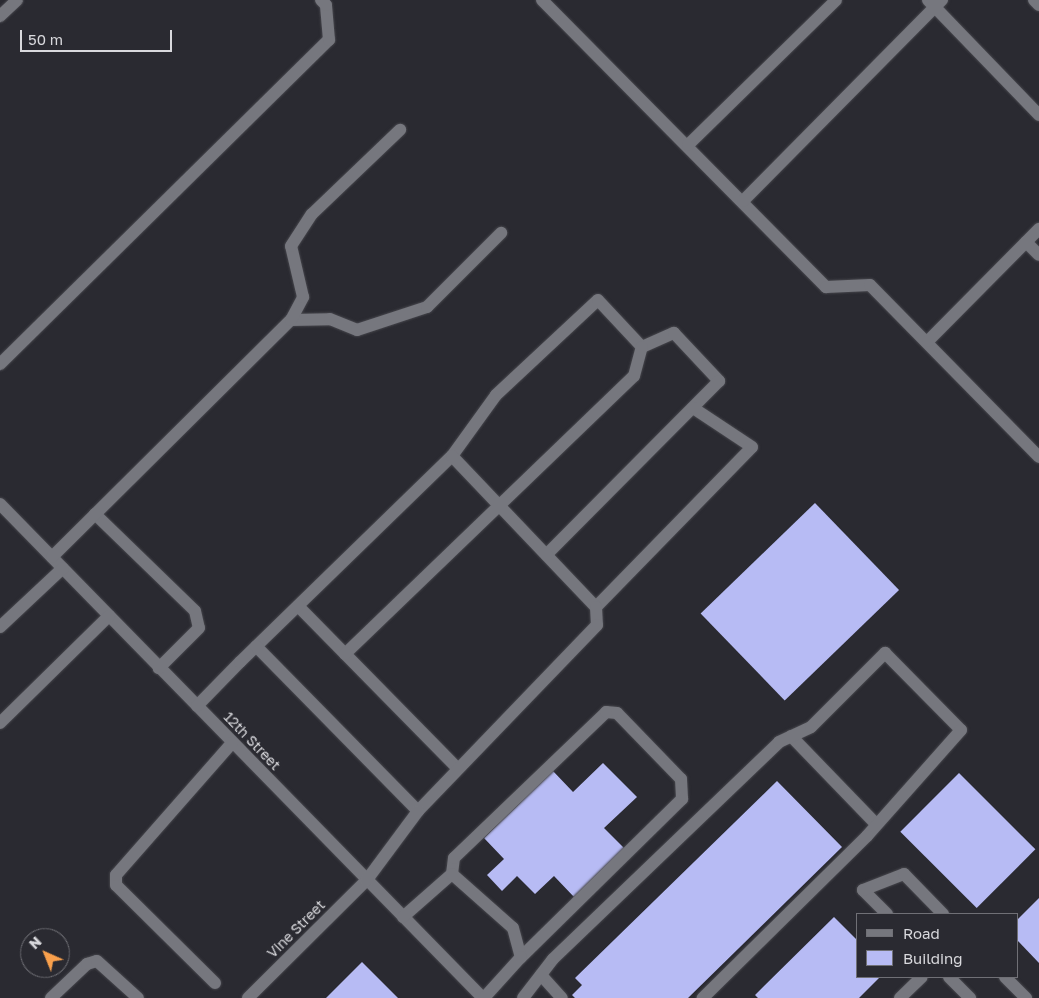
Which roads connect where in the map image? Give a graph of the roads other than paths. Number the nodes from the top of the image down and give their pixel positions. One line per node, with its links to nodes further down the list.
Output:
1 (17, 0): 8 (street)
2 (321, 0): 20 (street)
3 (542, 0): 11 (street)
4 (836, 0): 11 (street)
5 (1034, 0): 7 (street)
6 (935, 2): 9 (street); 12 (street)
7 (1039, 5)
8 (0, 16)
9 (1039, 115)
10 (400, 130): 17 (street)
11 (688, 145): 12 (street)
12 (743, 201): 18 (street)
13 (1039, 229): 15 (street)
14 (501, 233): 17 (street)
15 (1026, 242): 16 (street); 18 (street)
16 (1039, 255)
17 (291, 320): 26 (street)
18 (928, 342): 23 (street)
19 (642, 347): 21 (street); 22 (street); 25 (street)
20 (0, 364)
21 (692, 408): 27 (street); 31 (street)
22 (452, 456): 25 (street); 30 (street)
23 (1039, 457)
24 (0, 504): 28 (street, 12th Street)
25 (500, 507): 27 (street); 35 (street)
26 (95, 514): 28 (street); 36 (street)
27 (546, 555): 31 (street)
28 (52, 557): 29 (street, 12th Street)
29 (63, 568): 32 (street, 12th Street); 33 (street)
30 (298, 606): 34 (street); 35 (street)
31 (596, 607): 41 (street, Vine Street)
32 (109, 616): 36 (street, 12th Street); 38 (street)
33 (0, 627)
34 (256, 646): 37 (street); 42 (street)
35 (345, 654): 41 (street)
36 (159, 668): 37 (street, 12th Street)
37 (197, 706): 40 (street, 12th Street)
38 (0, 723)
39 (791, 736): 43 (street); 43 (street); 50 (street)
40 (232, 743): 45 (street, 12th Street); 54 (street)
41 (458, 769): 42 (street, Vine Street)
42 (418, 811): 45 (street, Vine Street)
43 (876, 824): 61 (street)
44 (452, 874): 48 (street); 49 (street); 49 (street)
45 (366, 881): 48 (street, 12th Street); 57 (street, Vine Street)
46 (886, 913): 47 (street)
47 (943, 913)
48 (402, 917): 58 (street, 12th Street)
49 (521, 957): 58 (street)
50 (541, 975): 59 (street); 60 (street)
51 (921, 978): 62 (street)
52 (950, 978): 63 (street)
53 (1006, 978): 64 (street)
54 (215, 982)
55 (51, 998): 56 (street)
56 (138, 998)
57 (248, 998)
58 (483, 998)
59 (523, 998)
60 (562, 998)
61 (703, 998)
62 (900, 998)
63 (970, 998)
64 (1026, 998)

